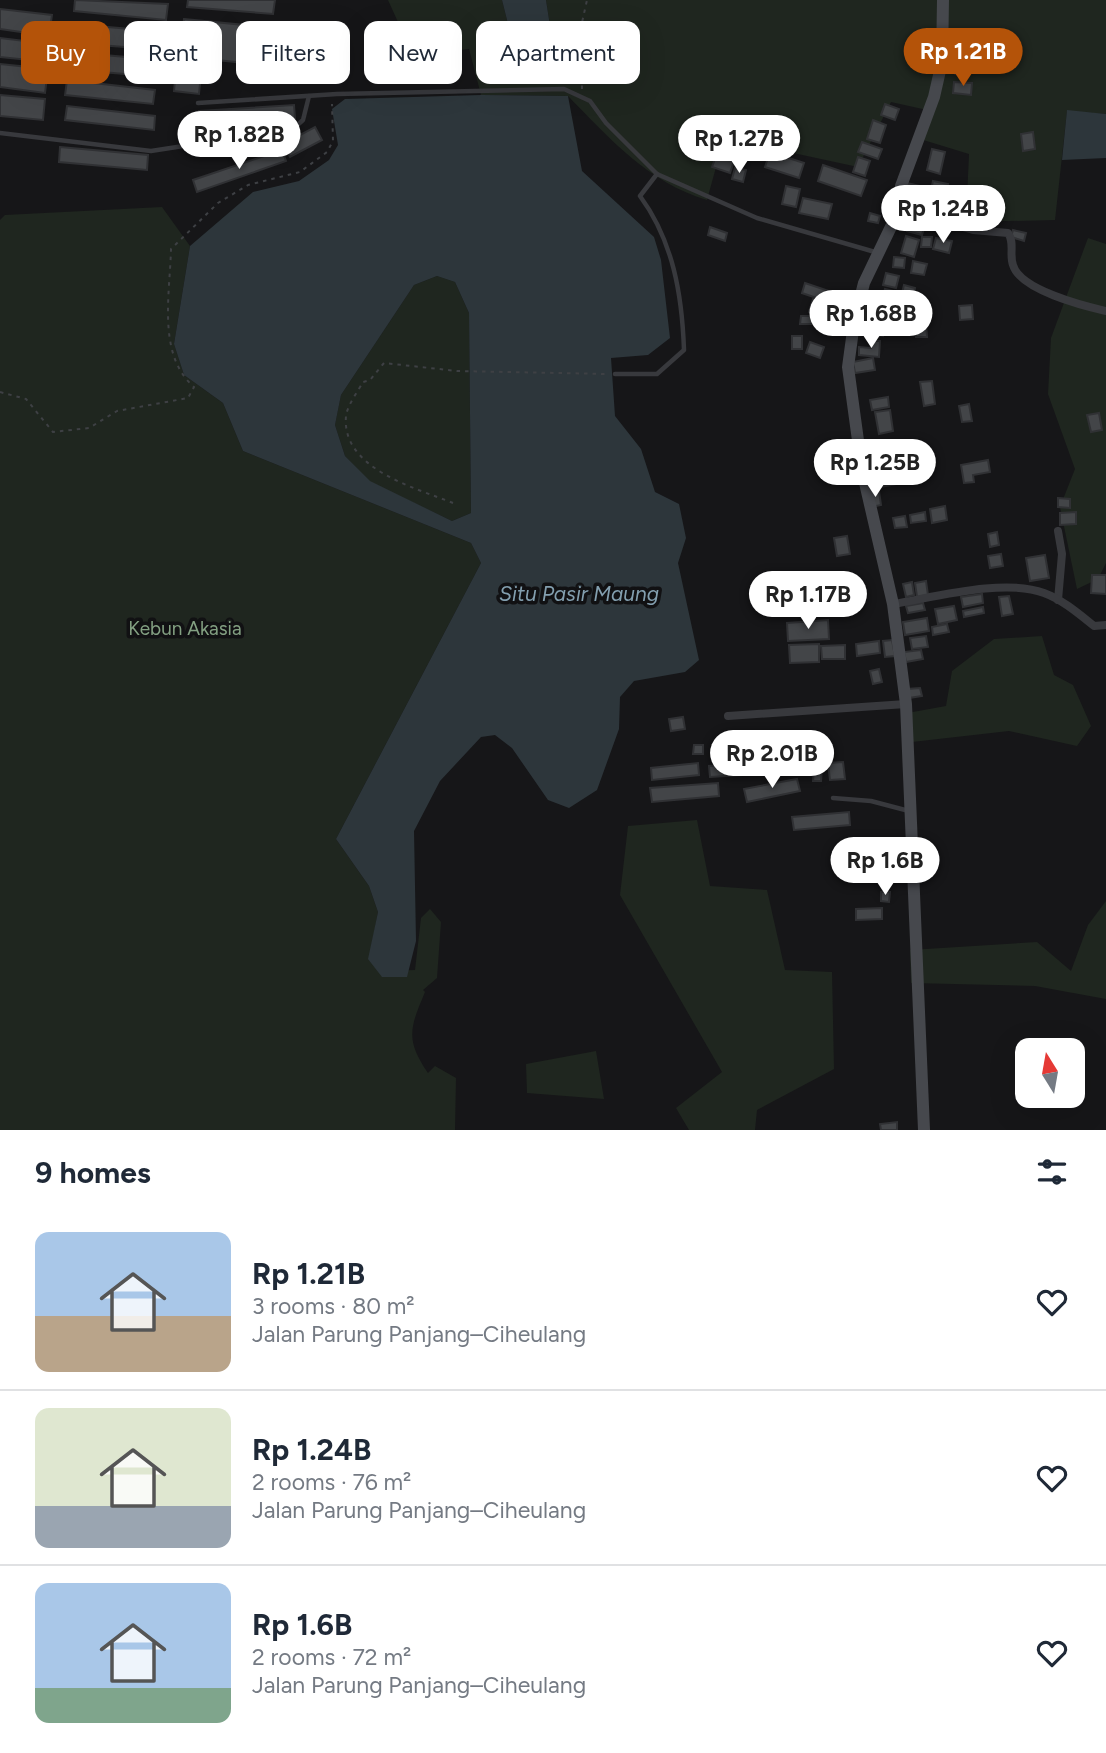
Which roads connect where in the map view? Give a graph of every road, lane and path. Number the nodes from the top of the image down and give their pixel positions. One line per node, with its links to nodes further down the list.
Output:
1 (587, 0): 4 (path)
2 (943, 0): 9 (street)
3 (337, 94): 4 (lane); 5 (lane); 13 (path)
4 (582, 95): 8 (lane)
5 (309, 96): 6 (lane); 7 (lane)
6 (198, 103)
7 (0, 133)
8 (657, 174): 10 (lane); 12 (lane)
9 (900, 208): 10 (street); 11 (street)
10 (876, 252): 17 (street)
11 (1106, 311)
12 (614, 374): 14 (path)
13 (0, 393)
14 (453, 503)
15 (1058, 531): 16 (street)
16 (1058, 600): 17 (street); 18 (street)
17 (893, 604): 19 (street)
18 (1106, 625)
19 (906, 704): 20 (street); 22 (street)
20 (728, 716)
21 (833, 798): 22 (lane)
22 (910, 812): 23 (street)
23 (924, 1130)

